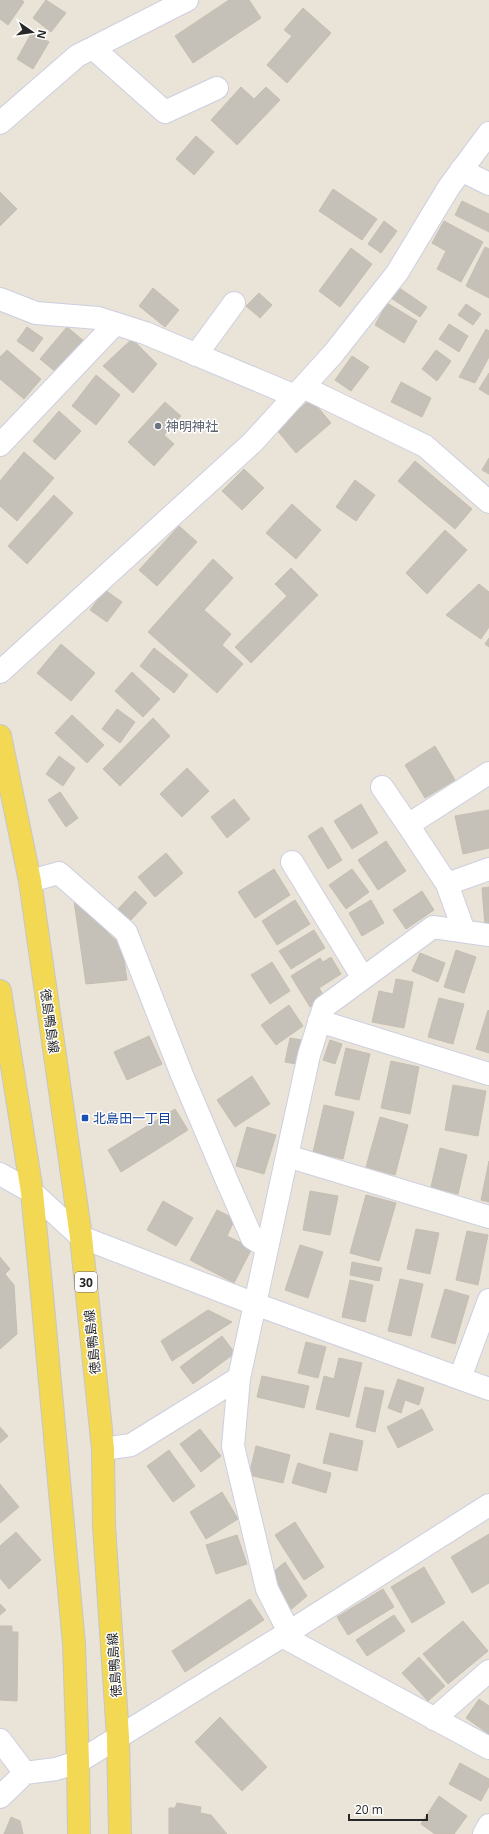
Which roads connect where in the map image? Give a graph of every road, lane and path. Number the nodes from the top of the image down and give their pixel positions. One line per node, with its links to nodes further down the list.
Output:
1 (187, 0): 2 (street)
2 (93, 48): 3 (street); 4 (street)
3 (218, 88)
4 (0, 123)
5 (489, 133): 6 (street)
6 (461, 170): 7 (street); 12 (street)
7 (489, 184)
8 (0, 299): 10 (street)
9 (234, 303): 11 (street)
10 (115, 324): 11 (street); 13 (street)
11 (196, 355): 12 (street)
12 (299, 392): 14 (street); 15 (street)
13 (0, 445)
14 (489, 502)
15 (0, 672)
16 (0, 736): 22 (main road, 徳島鴨島線 / 30)
17 (489, 773): 19 (street)
18 (382, 787): 19 (street)
19 (408, 825): 23 (street)
20 (292, 862): 26 (street)
21 (489, 869): 23 (street)
22 (30, 881): 34 (main road, 徳島鴨島線 / 30); 35 (street)
23 (447, 884): 24 (street)
24 (464, 931): 25 (street); 26 (street)
25 (489, 935)
26 (363, 978): 28 (street)
27 (0, 991): 32 (main road)
28 (319, 1021): 29 (street); 30 (street)
29 (489, 1074)
30 (287, 1156): 33 (street); 35 (street)
31 (0, 1174): 32 (street)
32 (32, 1192): 34 (street); 49 (main road)
33 (489, 1217)
34 (81, 1237): 37 (street); 41 (main road, 徳島鴨島線 / 30)
35 (267, 1247): 37 (street)
36 (489, 1300): 39 (street)
37 (255, 1304): 38 (street); 39 (street)
38 (239, 1378): 41 (street); 43 (street)
39 (460, 1378): 40 (street)
40 (489, 1389)
41 (103, 1449): 46 (main road, 徳島鴨島線 / 30)
42 (489, 1505): 43 (street)
43 (286, 1634): 45 (street); 46 (street)
44 (489, 1671): 45 (street)
45 (434, 1719): 48 (street)
46 (118, 1737): 49 (street); 54 (main road, 徳島鴨島線 / 30)
47 (0, 1740): 50 (street)
48 (489, 1748)
49 (78, 1762): 50 (street); 53 (main road)
50 (25, 1773): 51 (street)
51 (0, 1797)
52 (489, 1825): 55 (street)
53 (79, 1834)
54 (120, 1834)
55 (484, 1834)

